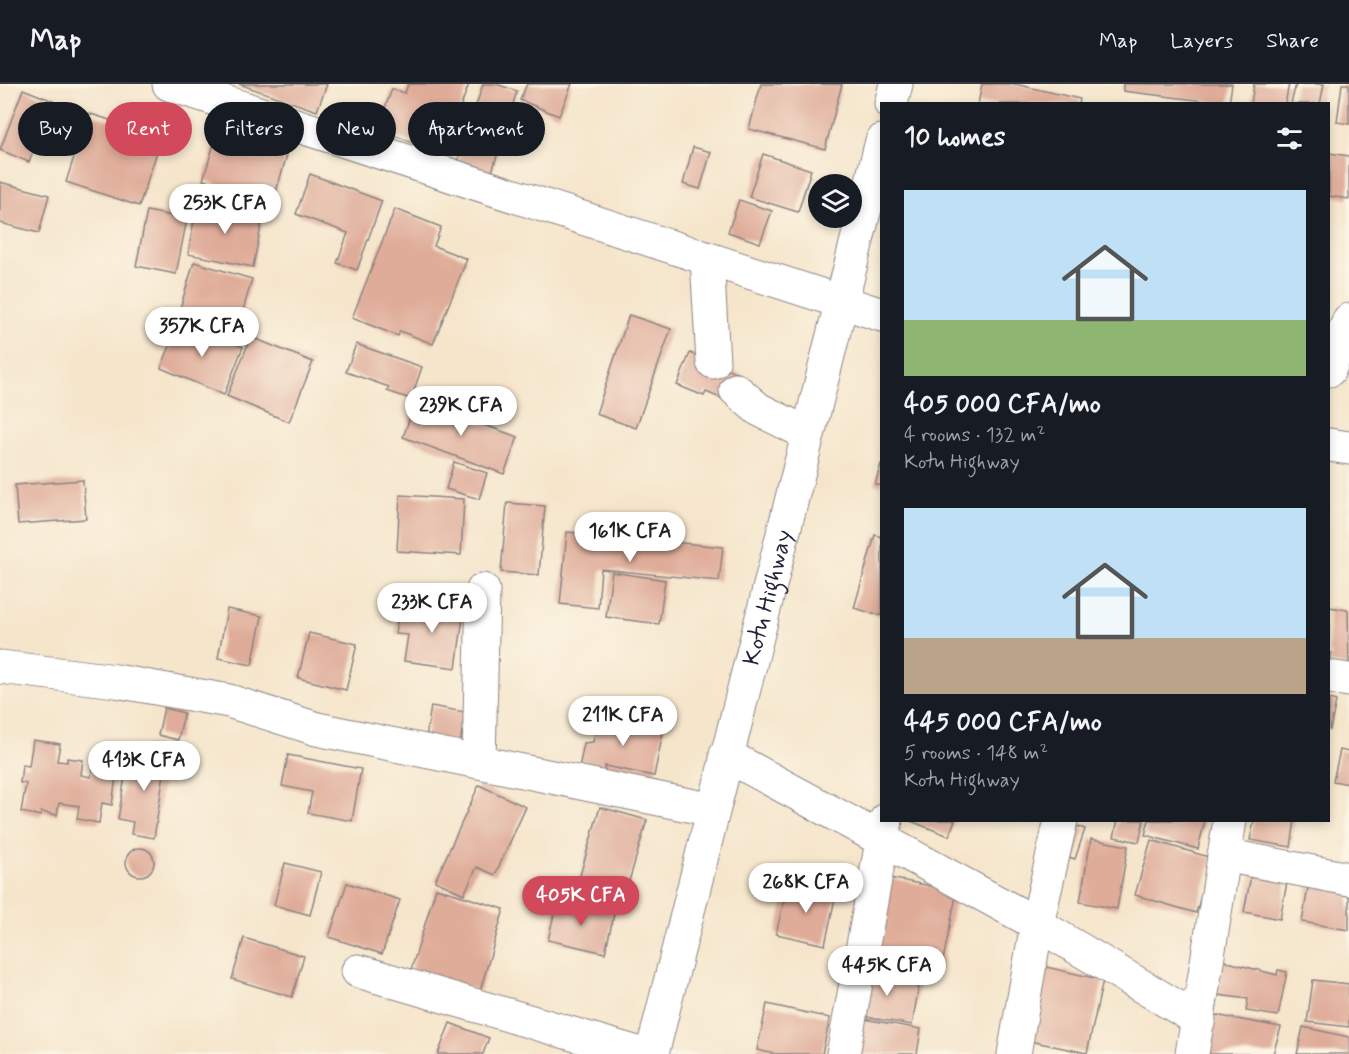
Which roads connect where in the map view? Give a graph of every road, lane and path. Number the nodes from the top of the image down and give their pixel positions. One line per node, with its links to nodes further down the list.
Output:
1 (169, 84): 5 (street)
2 (896, 84): 3 (street)
3 (892, 102)
4 (880, 149): 6 (street, Kotu Highway)
5 (707, 259): 6 (street); 9 (street)
6 (841, 303): 7 (street); 12 (street, Kotu Highway)
7 (880, 314)
8 (1349, 320): 10 (street)
9 (713, 362)
10 (1330, 368)
11 (736, 390): 12 (street)
12 (808, 434): 19 (street, Kotu Highway)
13 (1330, 445): 14 (street)
14 (1349, 448)
15 (483, 590): 20 (street)
16 (0, 667): 20 (street)
17 (1330, 677): 18 (street)
18 (1349, 680)
19 (726, 755): 21 (street, Kotu Highway); 24 (street)
20 (478, 761): 21 (street)
21 (712, 810): 31 (street, Kotu Highway)
22 (1061, 822): 27 (street)
23 (1230, 822): 25 (street)
24 (884, 830): 27 (street); 32 (street)
25 (1224, 855): 26 (street); 29 (street)
26 (1349, 879)
27 (1037, 924): 29 (street); 33 (street)
28 (358, 971): 30 (street)
29 (1199, 1020): 34 (street)
30 (641, 1054)
31 (652, 1054)
32 (843, 1054)
33 (1014, 1054)
34 (1192, 1054)

